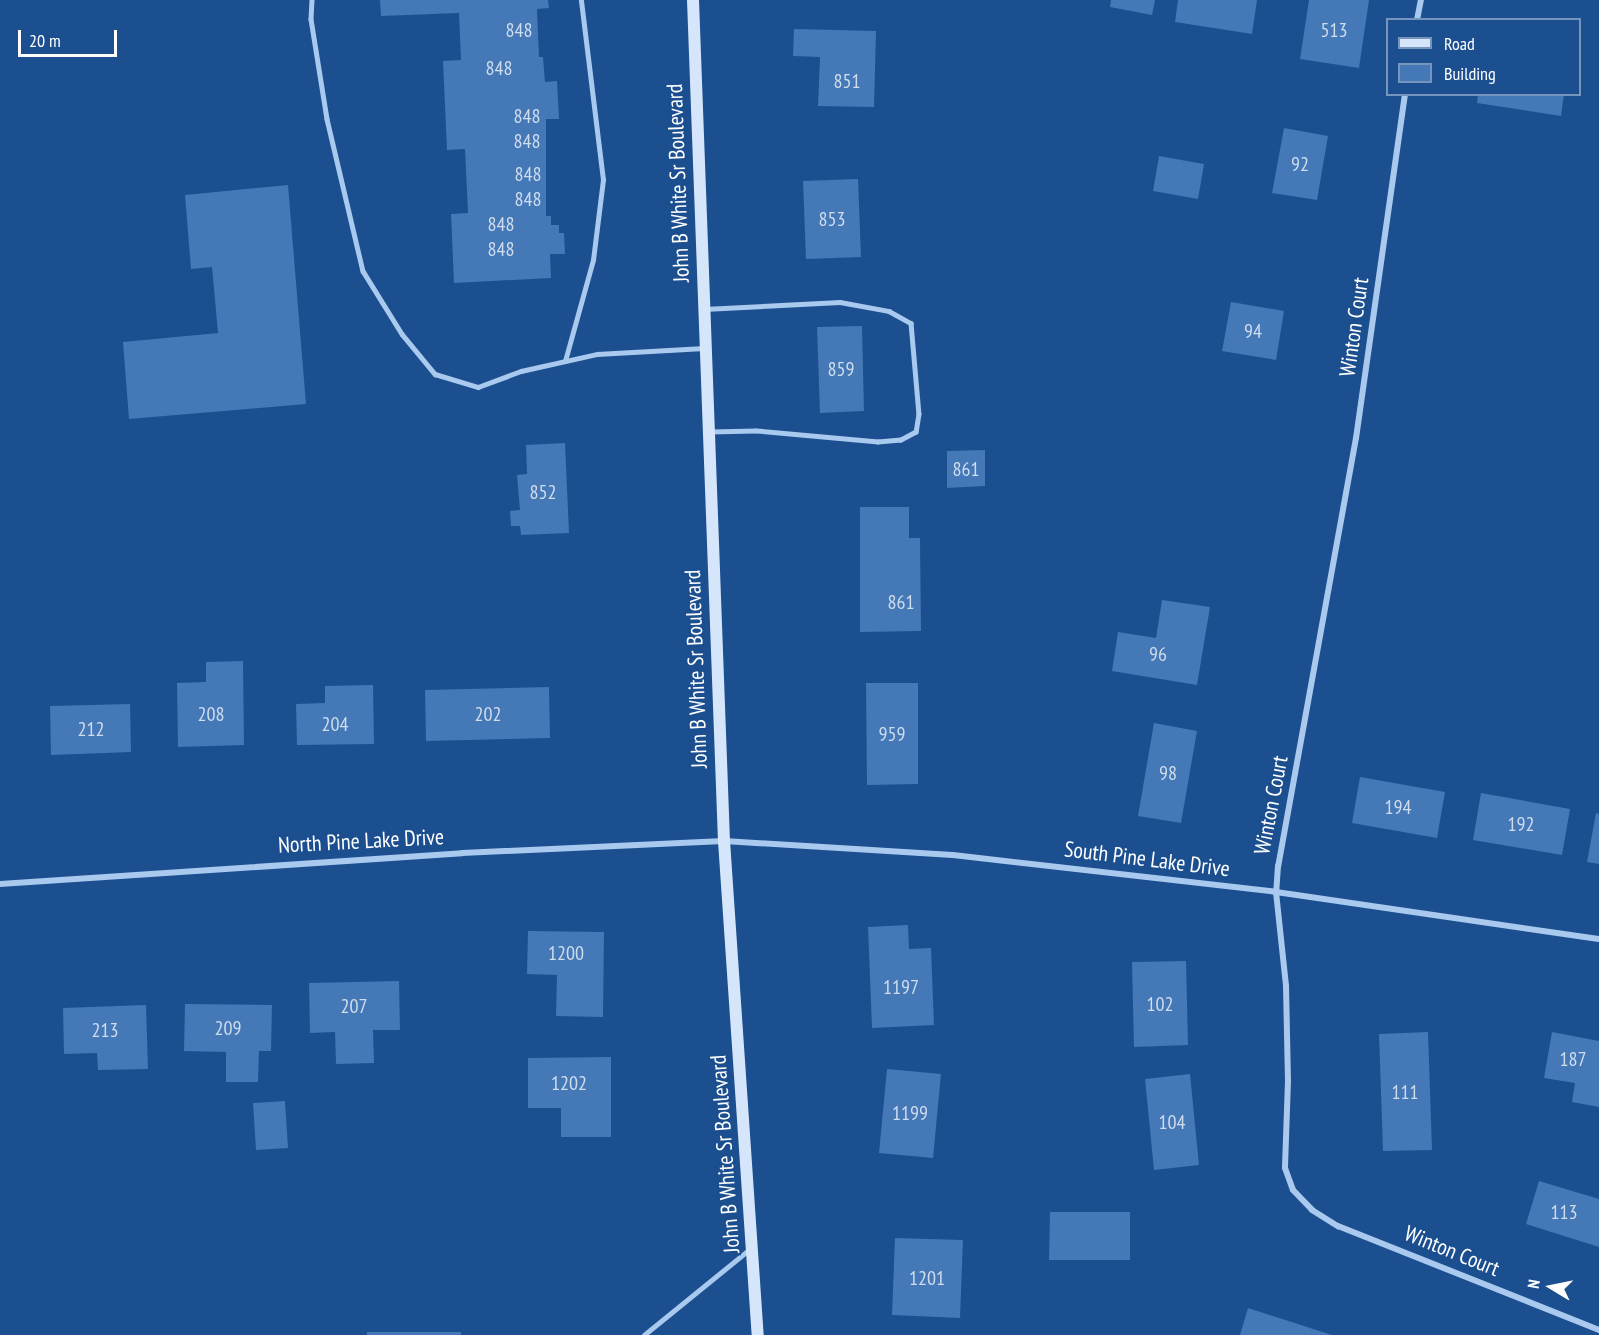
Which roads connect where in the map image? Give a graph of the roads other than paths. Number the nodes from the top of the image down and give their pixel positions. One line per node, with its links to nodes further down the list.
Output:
1 (312, 0): 9 (lane)
2 (581, 0): 9 (lane)
3 (693, 0): 7 (main road, John B White Sr Boulevard)
4 (1421, 0): 5 (street)
5 (1418, 18)
6 (1406, 96): 13 (street, Winton Court)
7 (703, 309): 8 (main road, John B White Sr Boulevard); 10 (lane)
8 (705, 348): 9 (lane); 10 (main road, John B White Sr Boulevard)
9 (565, 361)
10 (708, 432): 11 (main road, John B White Sr Boulevard)
11 (724, 841): 12 (street, North Pine Lake Drive); 13 (street, South Pine Lake Drive); 15 (main road, John B White Sr Boulevard)
12 (0, 884)
13 (1276, 892): 14 (street, South Pine Lake Drive); 16 (street, Winton Court)
14 (1599, 939)
15 (752, 1247): 17 (lane); 18 (main road, John B White Sr Boulevard)
16 (1599, 1330)
17 (644, 1335)
18 (758, 1335)

